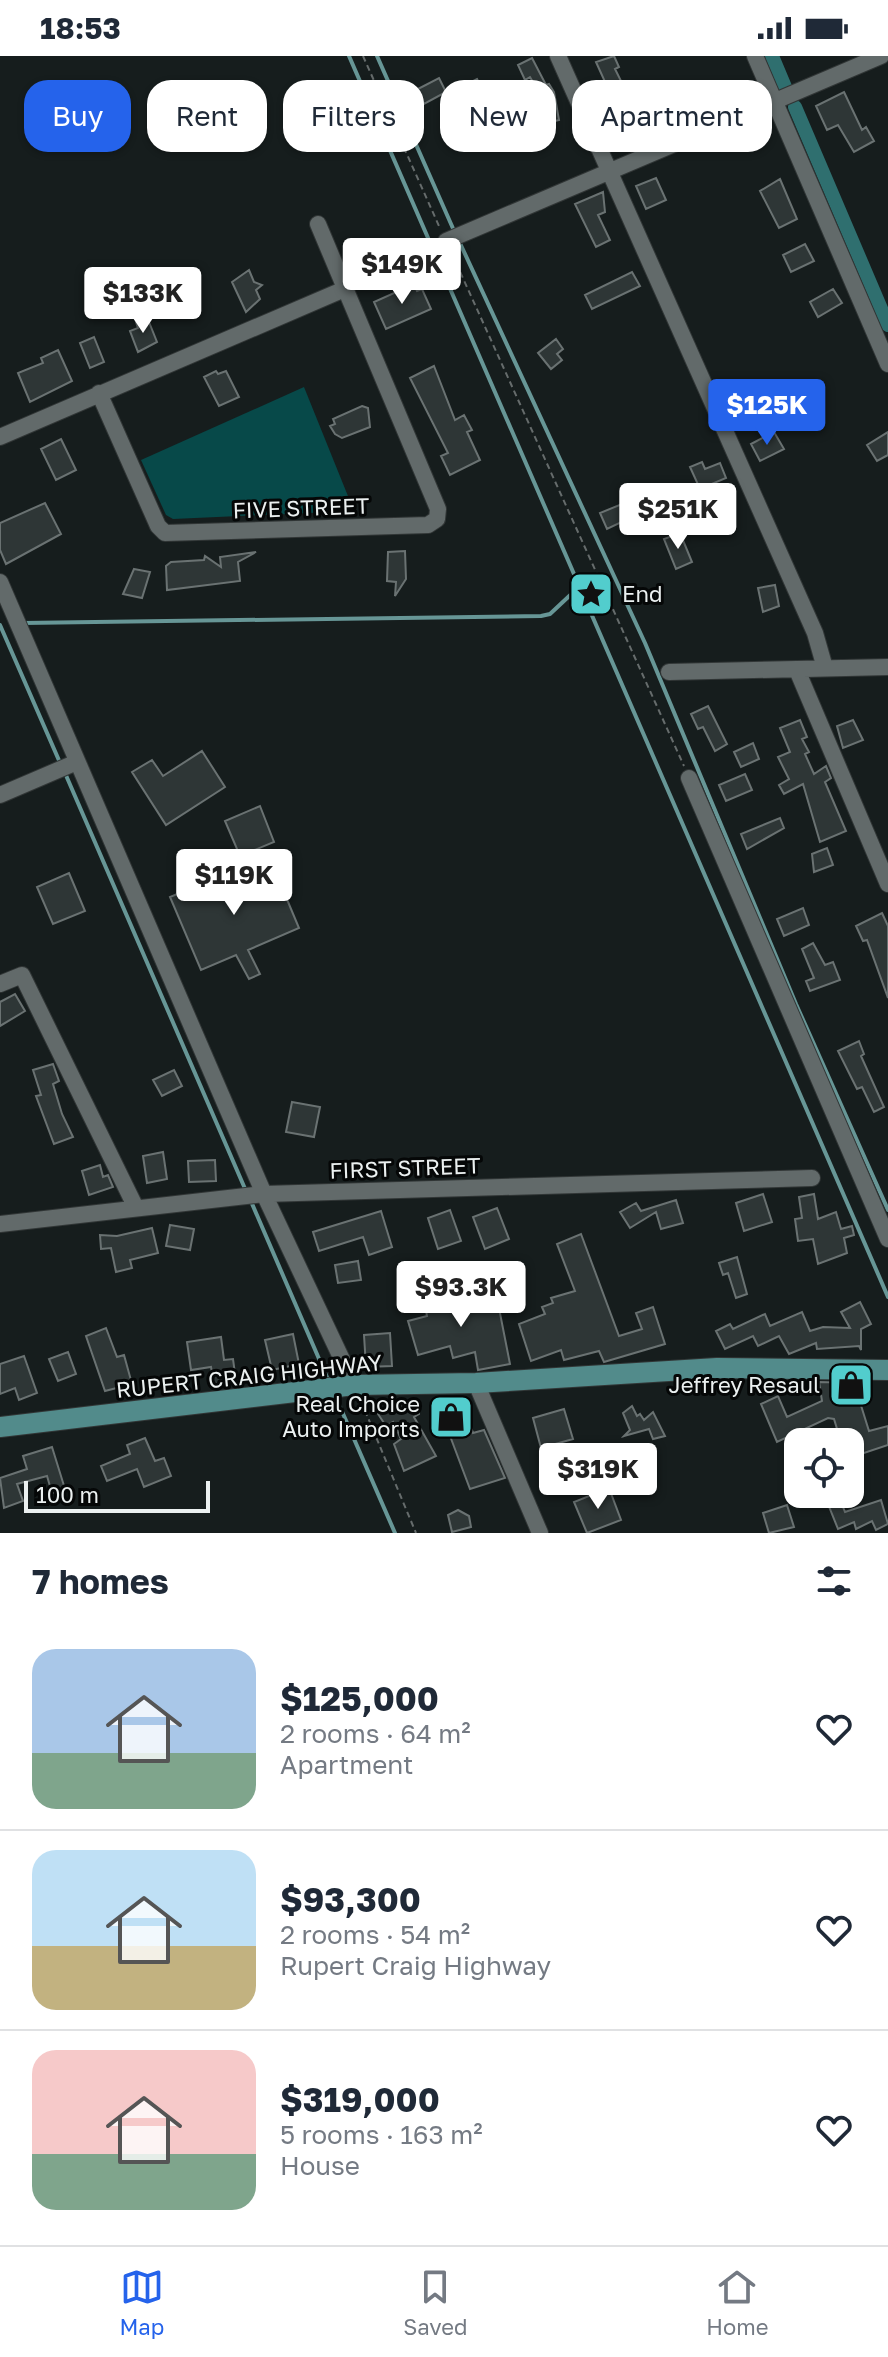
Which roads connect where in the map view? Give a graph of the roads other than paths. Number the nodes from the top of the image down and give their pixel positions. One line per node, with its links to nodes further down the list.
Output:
1 (558, 56): 5 (street)
2 (755, 56): 4 (street)
3 (881, 56): 4 (street)
4 (775, 100): 5 (street); 9 (street)
5 (608, 171): 7 (street); 14 (street)
6 (318, 224): 8 (street)
7 (446, 241)
8 (347, 288): 10 (street); 10 (street, FIVE STREET)
9 (888, 364)
10 (99, 393): 11 (street)
11 (0, 437)
12 (0, 582): 17 (street)
13 (888, 667): 14 (street)
14 (825, 668): 15 (street)
15 (797, 670): 16 (street); 20 (street)
16 (669, 672)
17 (77, 762): 19 (street); 23 (street)
18 (689, 778): 26 (street)
19 (0, 795)
20 (888, 884)
21 (0, 984): 24 (street)
22 (812, 1178): 23 (street, FIRST STREET)
23 (264, 1194): 24 (street, FIRST STREET); 29 (street)
24 (136, 1208): 25 (street, FIRST STREET)
25 (0, 1224)
26 (888, 1239)
27 (888, 1370): 28 (main road, RUPERT CRAIG HIGHWAY)
28 (476, 1383): 29 (main road, RUPERT CRAIG HIGHWAY); 31 (street)
29 (354, 1385): 30 (main road, RUPERT CRAIG HIGHWAY)
30 (0, 1427)
31 (540, 1533)

